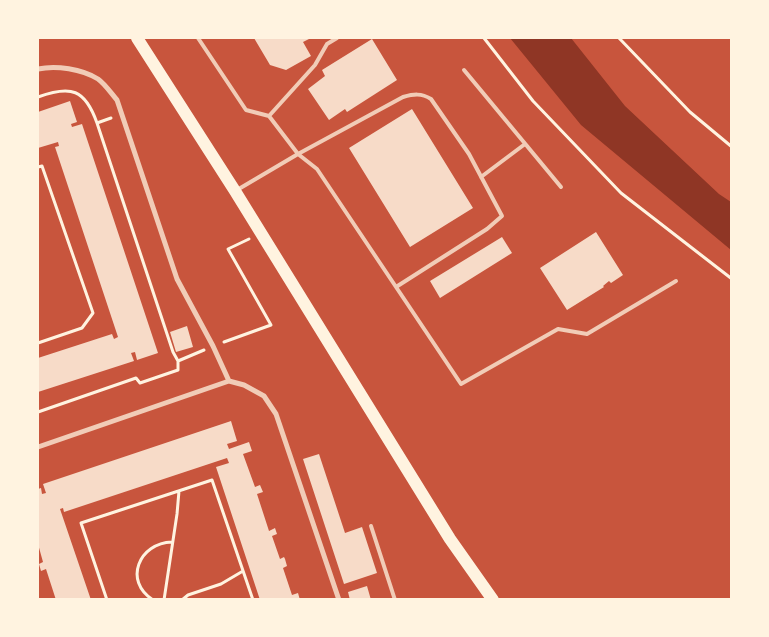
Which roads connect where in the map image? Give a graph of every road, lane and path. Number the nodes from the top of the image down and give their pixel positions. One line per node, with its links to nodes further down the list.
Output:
1 (137, 38): 18 (main road)
2 (198, 38): 10 (lane)
3 (337, 38): 10 (lane)
4 (484, 38): 20 (path)
5 (619, 38): 13 (path)
6 (38, 69): 9 (street)
7 (464, 70): 12 (lane)
8 (38, 97): 11 (path)
9 (122, 114): 11 (path); 24 (street)
10 (270, 116): 14 (lane)
11 (97, 123): 25 (path)
12 (525, 144): 16 (lane); 17 (lane)
13 (732, 147)
14 (298, 154): 16 (lane); 18 (lane); 22 (lane)
15 (38, 167): 23 (path)
16 (481, 177): 22 (lane)
17 (561, 187)
18 (235, 191): 19 (main road)
19 (261, 233): 24 (path); 40 (main road)
20 (732, 279)
21 (676, 281): 22 (lane)
22 (396, 287)
23 (38, 343)
24 (213, 346): 25 (path); 26 (street)
25 (178, 361): 27 (path)
26 (229, 380): 28 (street); 38 (street)
27 (38, 412)
28 (38, 447)
29 (179, 491): 31 (path); 32 (path); 33 (path)
30 (371, 526): 39 (lane)
31 (172, 542): 34 (path); 35 (path)
32 (243, 571): 36 (path); 37 (path)
33 (106, 600)
34 (153, 600)
35 (164, 600)
36 (182, 600)
37 (253, 600)
38 (339, 600)
39 (395, 600)
40 (493, 600)

